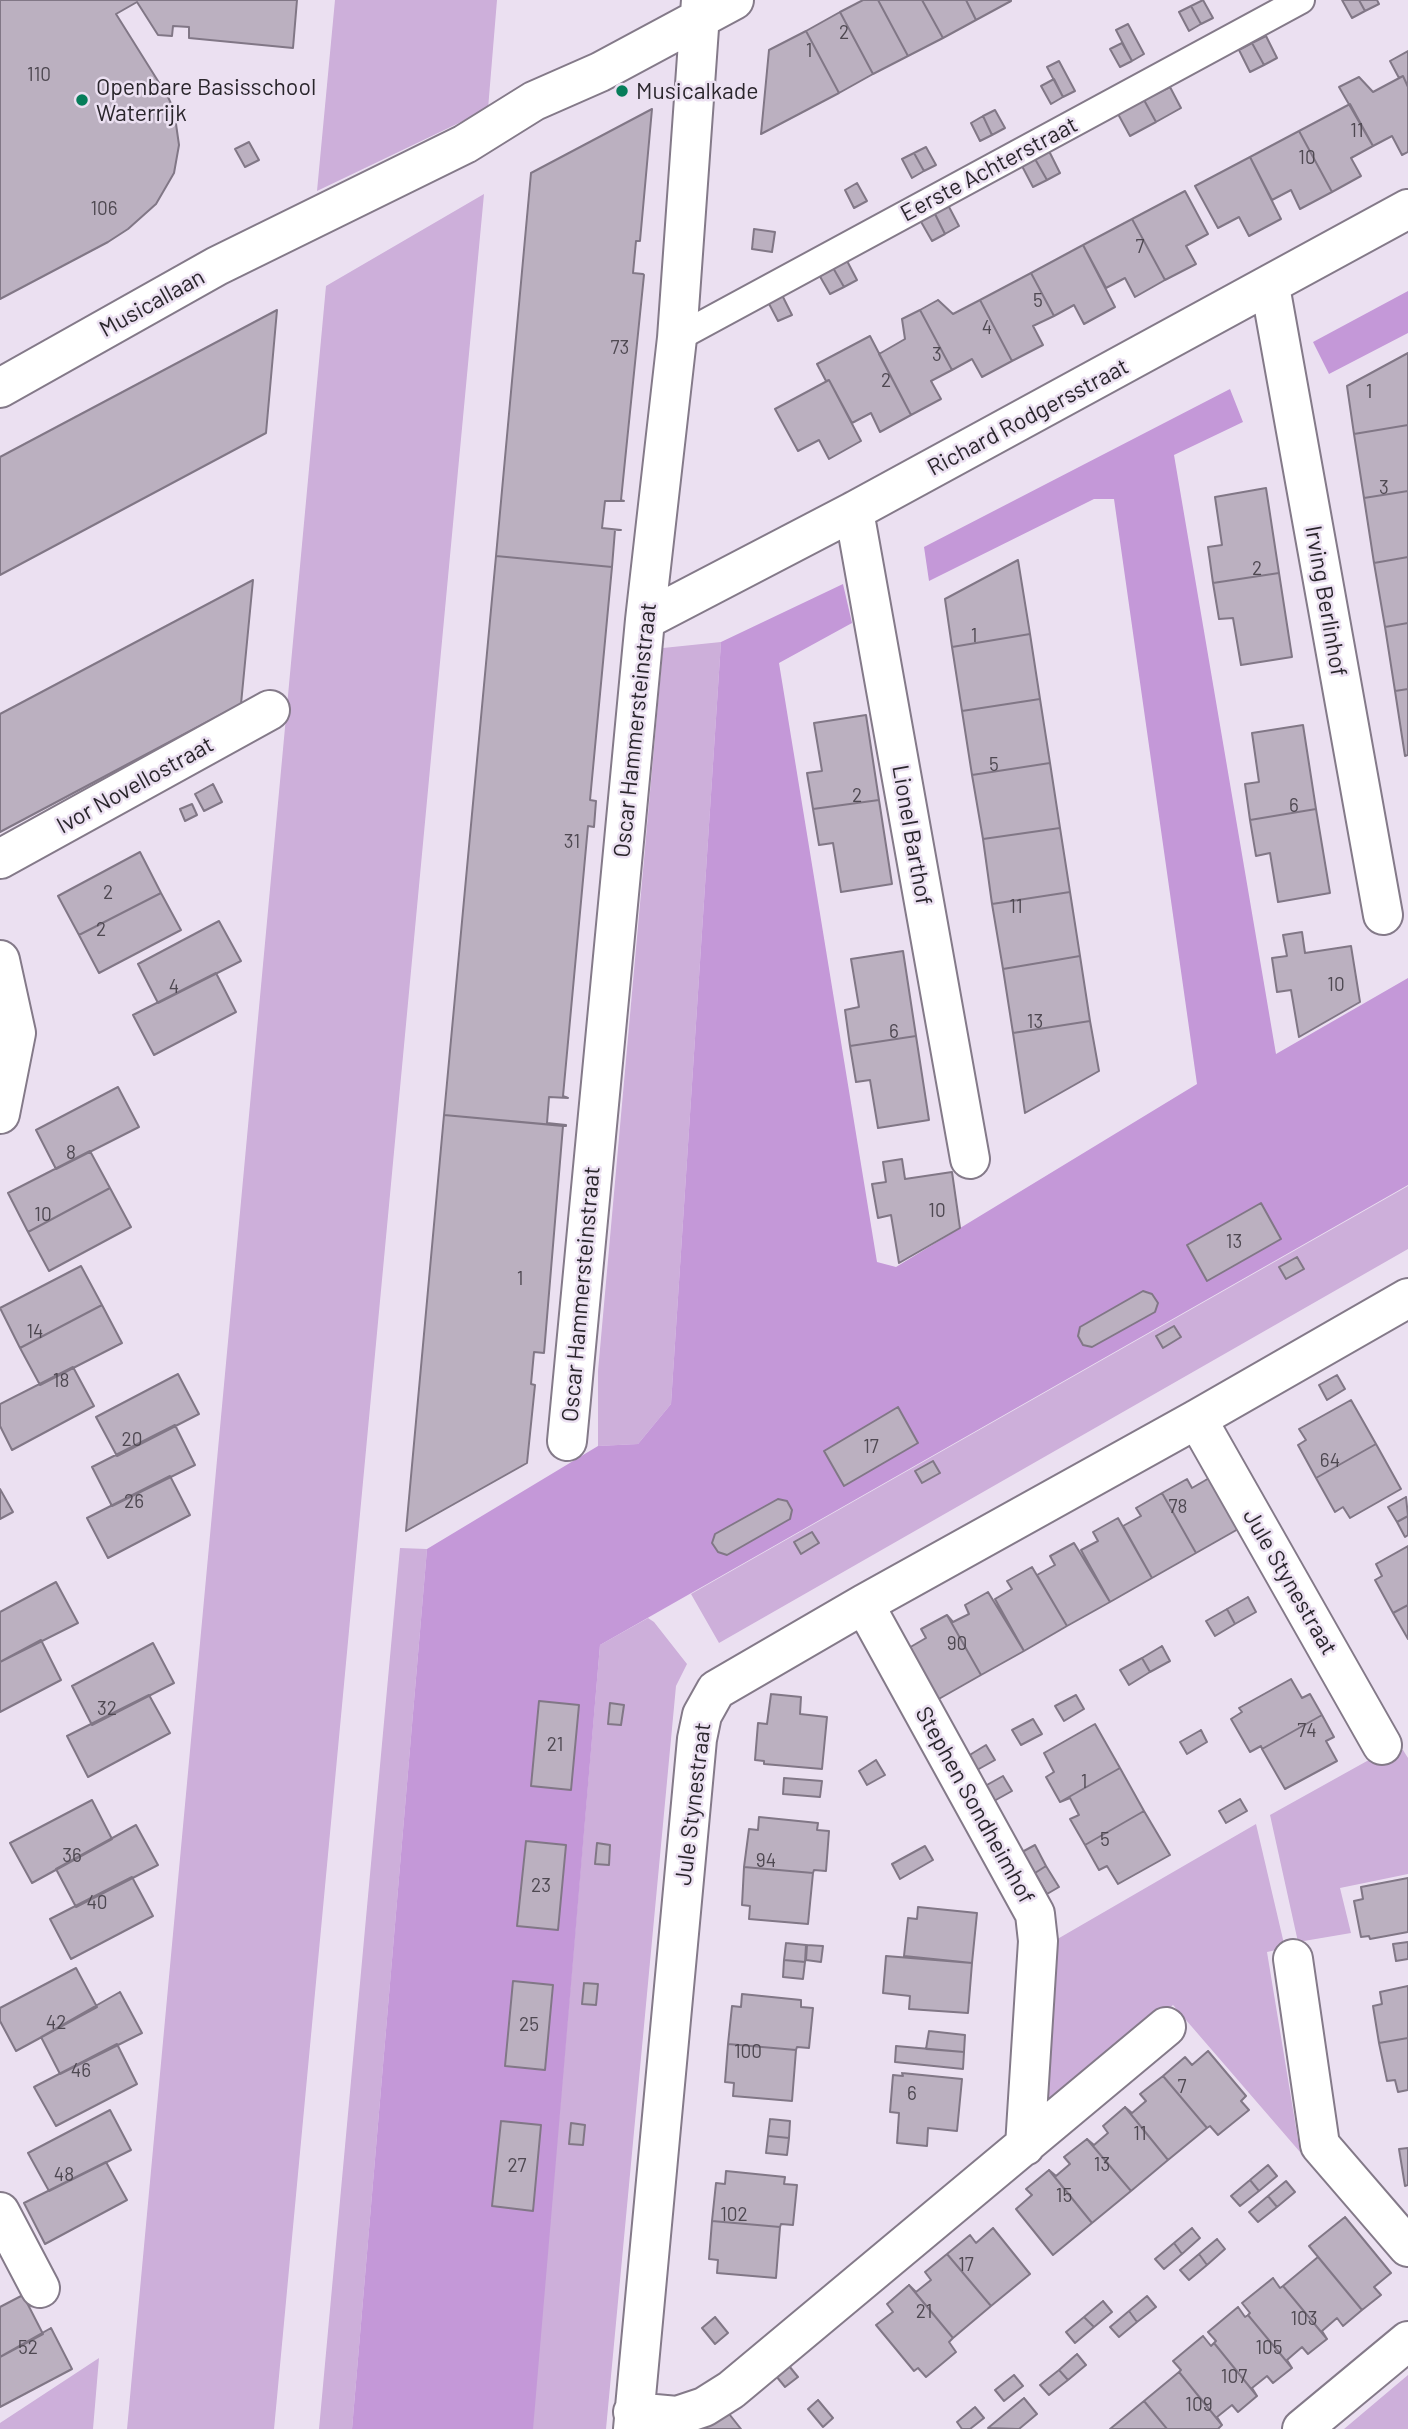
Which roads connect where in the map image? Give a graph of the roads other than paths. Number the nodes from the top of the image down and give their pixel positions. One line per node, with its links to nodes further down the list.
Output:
1 (734, 0): 3 (street)
2 (1301, 0): 6 (lane, Eerste Achterstraat)
3 (699, 9): 6 (street, Oscar Hammersteinstraat); 7 (street, Musicallaan)
4 (1408, 209): 5 (street, Richard Rodgersstraat)
5 (1269, 286): 8 (street, Richard Rodgersstraat); 12 (street, Irving Berlinhof)
6 (677, 338): 9 (street, Oscar Hammersteinstraat)
7 (0, 388)
8 (854, 511): 9 (street, Richard Rodgersstraat); 15 (street, Lionel Barthof)
9 (645, 620): 18 (street, Oscar Hammersteinstraat)
10 (270, 710): 11 (street, Ivor Novellostraat)
11 (0, 859)
12 (1383, 915)
13 (0, 960): 14 (street)
14 (0, 1114)
15 (970, 1159)
16 (1408, 1298): 17 (street, Jule Stynestraat)
17 (1198, 1419): 19 (street, Jule Stynestraat); 20 (street, Jule Stynestraat)
18 (567, 1441)
19 (864, 1604): 23 (street, Stephen Sondheimhof); 28 (street, Jule Stynestraat)
20 (1382, 1745)
21 (1293, 1959): 25 (street)
22 (1166, 2028): 23 (street)
23 (1026, 2146): 28 (street)
24 (0, 2212): 26 (street)
25 (1408, 2247)
26 (40, 2288)
27 (1408, 2341): 29 (street)
28 (633, 2421)
29 (1302, 2429)

